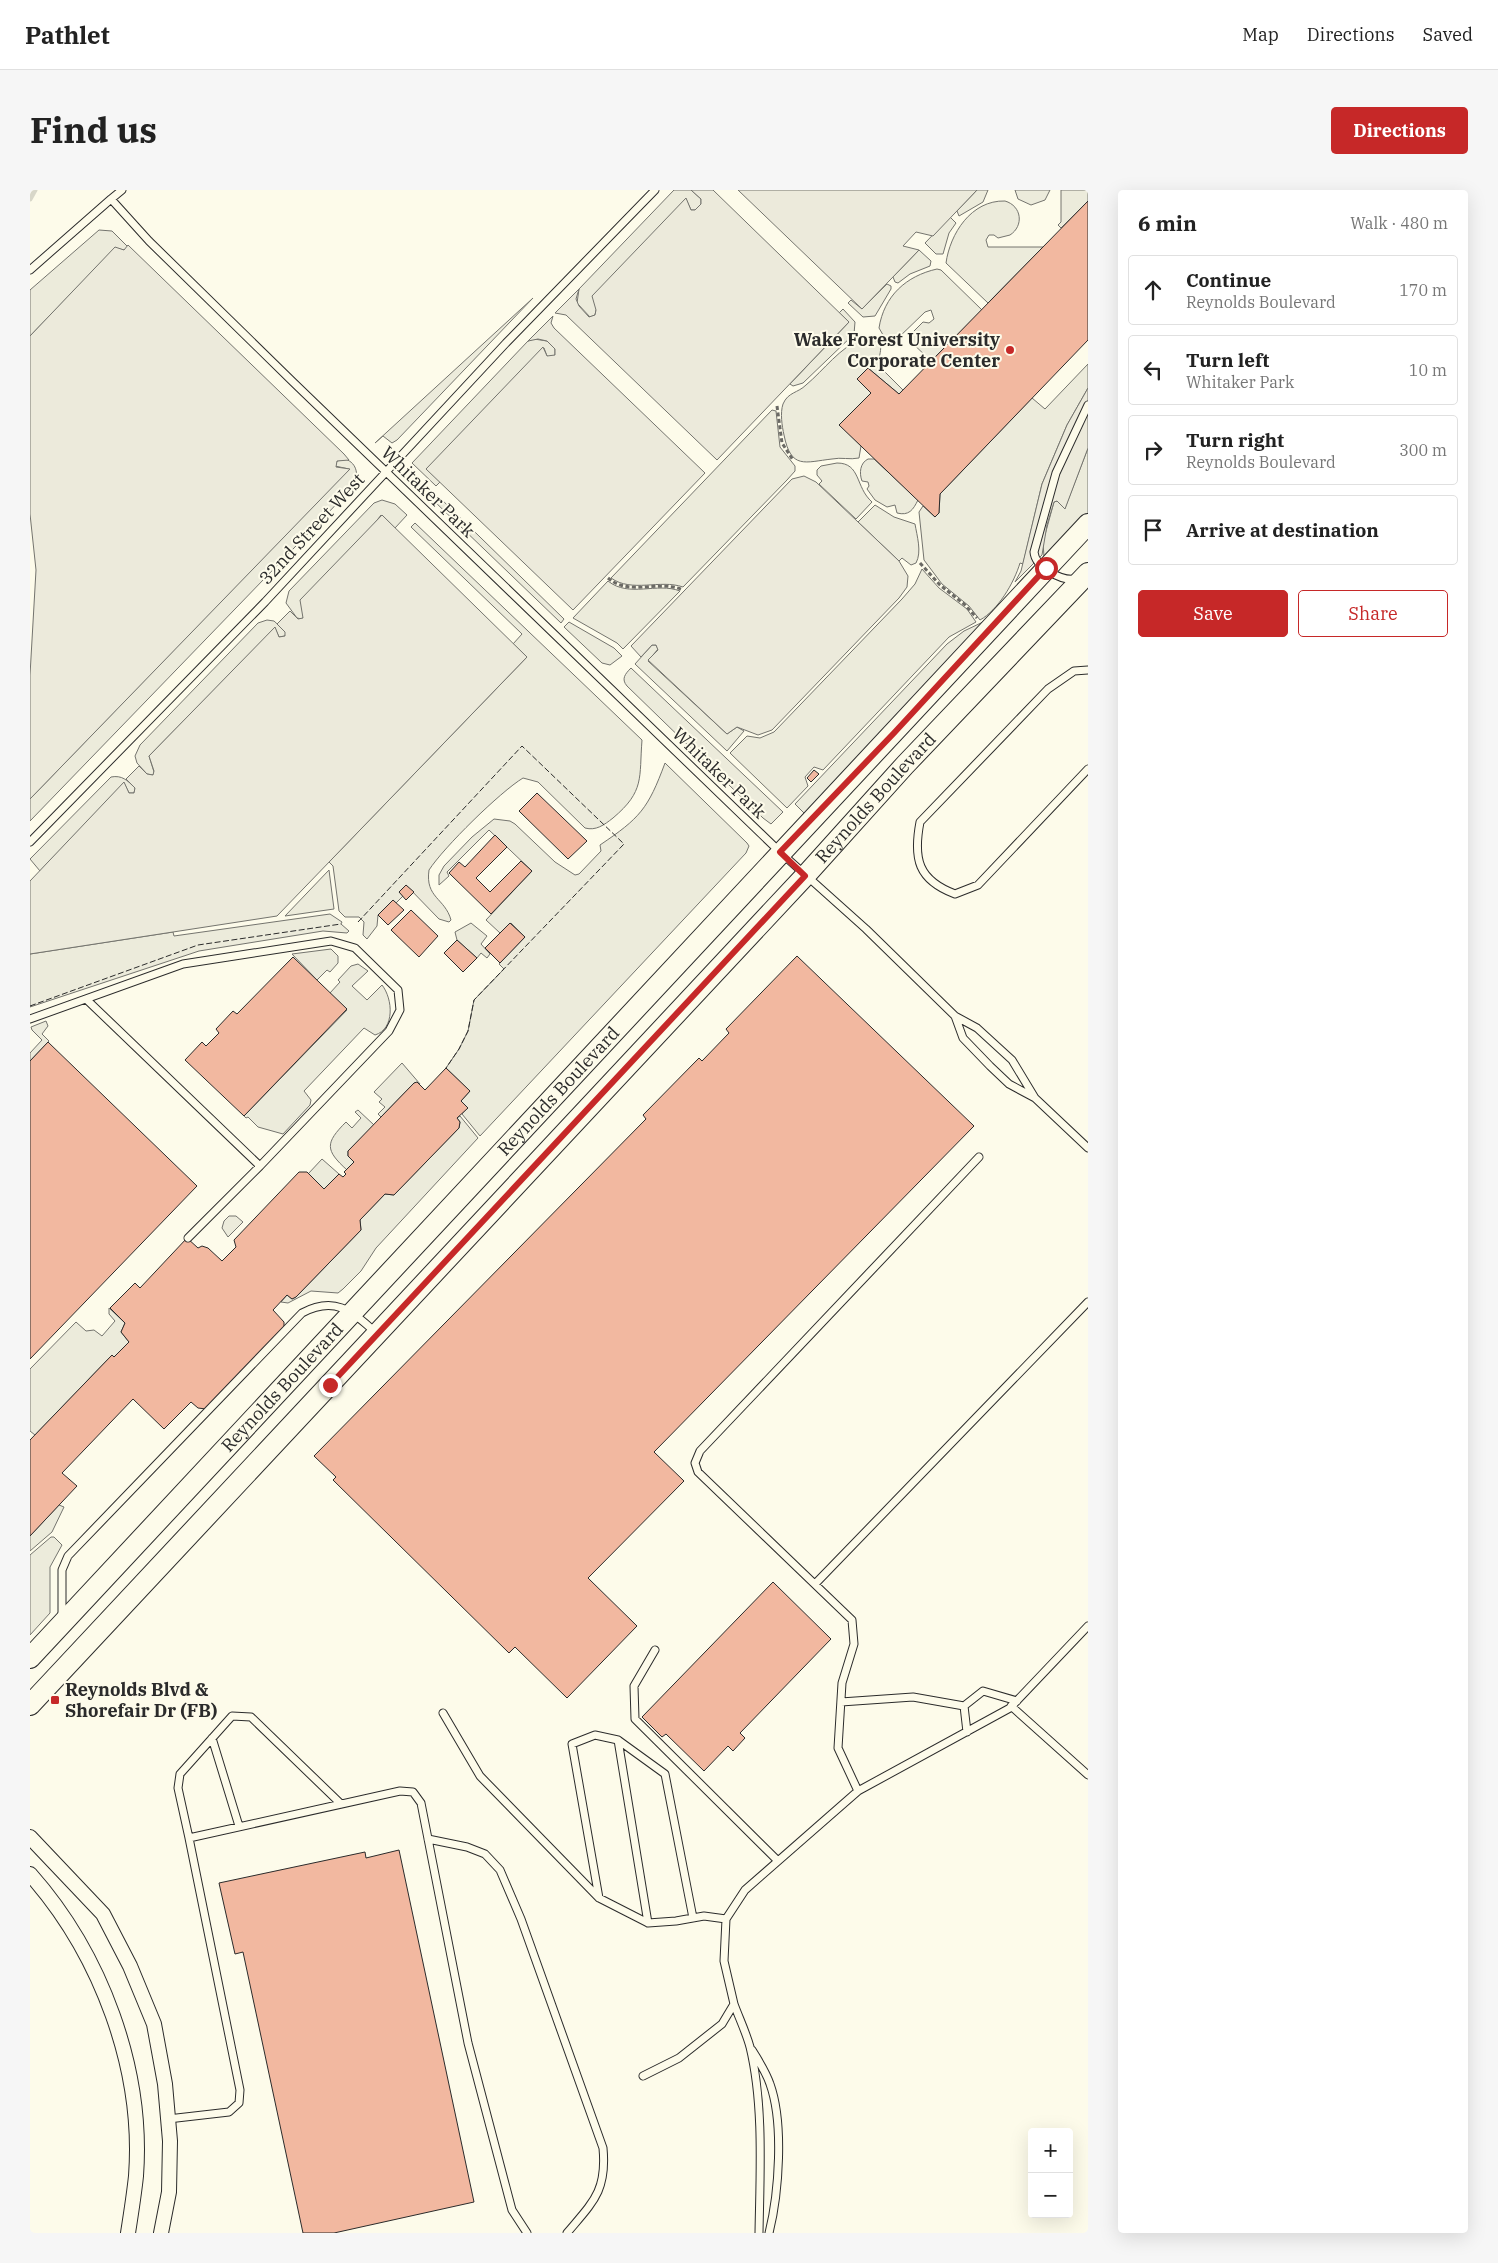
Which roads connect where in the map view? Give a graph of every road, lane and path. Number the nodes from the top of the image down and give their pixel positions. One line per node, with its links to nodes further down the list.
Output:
1 (122, 190): 3 (lane)
2 (655, 190): 8 (lane, 32nd Street West)
3 (111, 200): 4 (lane); 8 (lane, Whitaker Park)
4 (30, 270)
5 (1088, 405): 11 (lane)
6 (776, 406): 7 (path)
7 (793, 460)
8 (386, 472): 18 (lane, 32nd Street West); 19 (lane, Whitaker Park)
9 (1088, 524): 11 (main road, Reynolds Boulevard)
10 (920, 563): 15 (path)
11 (1046, 568): 12 (lane); 19 (main road, Reynolds Boulevard)
12 (1087, 574): 20 (main road, Reynolds Boulevard)
13 (608, 578): 14 (path)
14 (683, 590)
15 (979, 623)
16 (1088, 670): 17 (lane)
17 (1088, 769)
18 (30, 842)
19 (780, 852): 20 (lane, Whitaker Park); 30 (main road, Reynolds Boulevard)
20 (805, 876): 22 (lane, Whitaker Park); 31 (main road, Reynolds Boulevard)
21 (86, 999): 23 (lane); 27 (lane); 27 (lane)
22 (955, 1016): 24 (lane); 24 (lane)
23 (30, 1019)
24 (1035, 1098): 25 (lane)
25 (1088, 1148)
26 (979, 1157): 32 (lane)
27 (260, 1166): 28 (lane)
28 (188, 1238)
29 (1088, 1302): 32 (lane)
30 (352, 1311): 31 (lane); 33 (main road, Reynolds Boulevard); 33 (lane)
31 (378, 1334): 39 (main road, Reynolds Boulevard)
32 (815, 1584): 37 (lane)
33 (63, 1623): 36 (main road, Reynolds Boulevard)
34 (1088, 1626): 38 (lane)
35 (655, 1650): 52 (lane)
36 (30, 1658)
37 (841, 1702): 40 (lane); 46 (lane)
38 (1014, 1704): 40 (lane); 42 (lane); 45 (lane)
39 (30, 1705)
40 (964, 1706): 42 (lane)
41 (443, 1714): 54 (lane)
42 (967, 1732): 46 (lane)
43 (212, 1738): 47 (lane); 48 (lane); 50 (lane)
44 (618, 1740): 54 (lane); 55 (lane); 57 (lane)
45 (1088, 1775)
46 (858, 1791): 52 (lane)
47 (341, 1804): 48 (lane); 51 (lane)
48 (239, 1826): 50 (lane)
49 (30, 1836): 61 (street)
50 (189, 1838): 61 (lane)
51 (428, 1839): 64 (lane); 65 (lane)
52 (778, 1861): 56 (lane)
53 (30, 1874): 62 (street)
54 (599, 1898): 57 (lane)
55 (693, 1918): 56 (lane); 57 (lane)
56 (726, 1919): 58 (lane)
57 (648, 1923)
58 (734, 2004): 59 (lane); 60 (lane)
59 (749, 2046): 66 (lane); 67 (lane)
60 (643, 2076)
61 (168, 2119): 63 (street)
62 (128, 2233)
63 (161, 2233)
64 (527, 2233)
65 (567, 2233)
66 (759, 2233)
67 (770, 2233)

